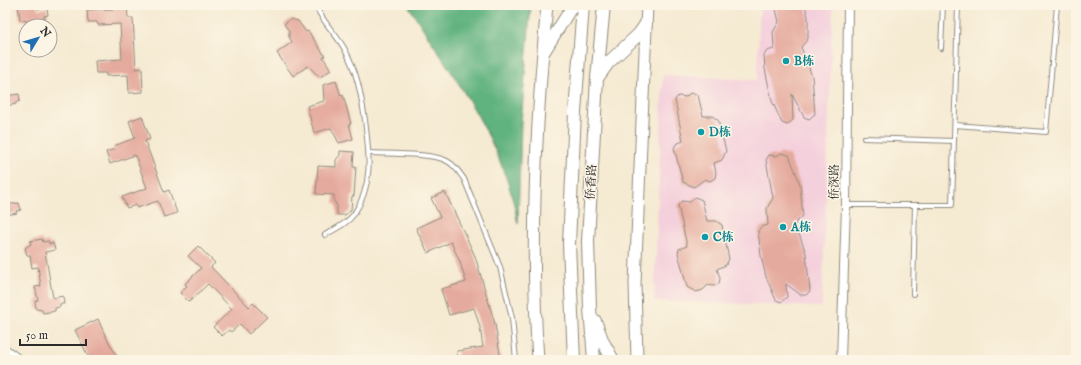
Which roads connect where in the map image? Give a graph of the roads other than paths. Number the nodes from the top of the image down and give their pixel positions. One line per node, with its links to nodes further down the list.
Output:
1 (316, 5): 18 (lane)
2 (547, 5): 13 (main road)
3 (573, 5): 13 (main road)
4 (583, 5): 28 (main road, 侨香路)
5 (604, 5): 14 (main road, 侨香路)
6 (647, 5): 11 (main road)
7 (848, 5): 19 (street, 侨深路)
8 (944, 5): 12 (lane)
9 (958, 5): 15 (lane)
10 (1057, 5): 15 (lane)
11 (646, 24): 14 (main road); 31 (main road)
12 (941, 48)
13 (542, 55): 27 (main road)
14 (597, 78): 23 (main road, 侨香路)
15 (955, 125): 17 (lane)
16 (864, 138): 17 (lane)
17 (954, 141): 20 (lane)
18 (370, 152): 21 (lane); 26 (lane)
19 (846, 205): 20 (lane); 32 (street, 侨深路)
20 (915, 205): 22 (lane)
21 (325, 235)
22 (913, 294)
23 (590, 308): 29 (main road, 侨香路); 30 (main road)
24 (5, 350): 25 (main road)
25 (17, 360)
26 (516, 360)
27 (538, 360)
28 (574, 360)
29 (594, 360)
30 (613, 360)
31 (637, 360)
32 (841, 360)

